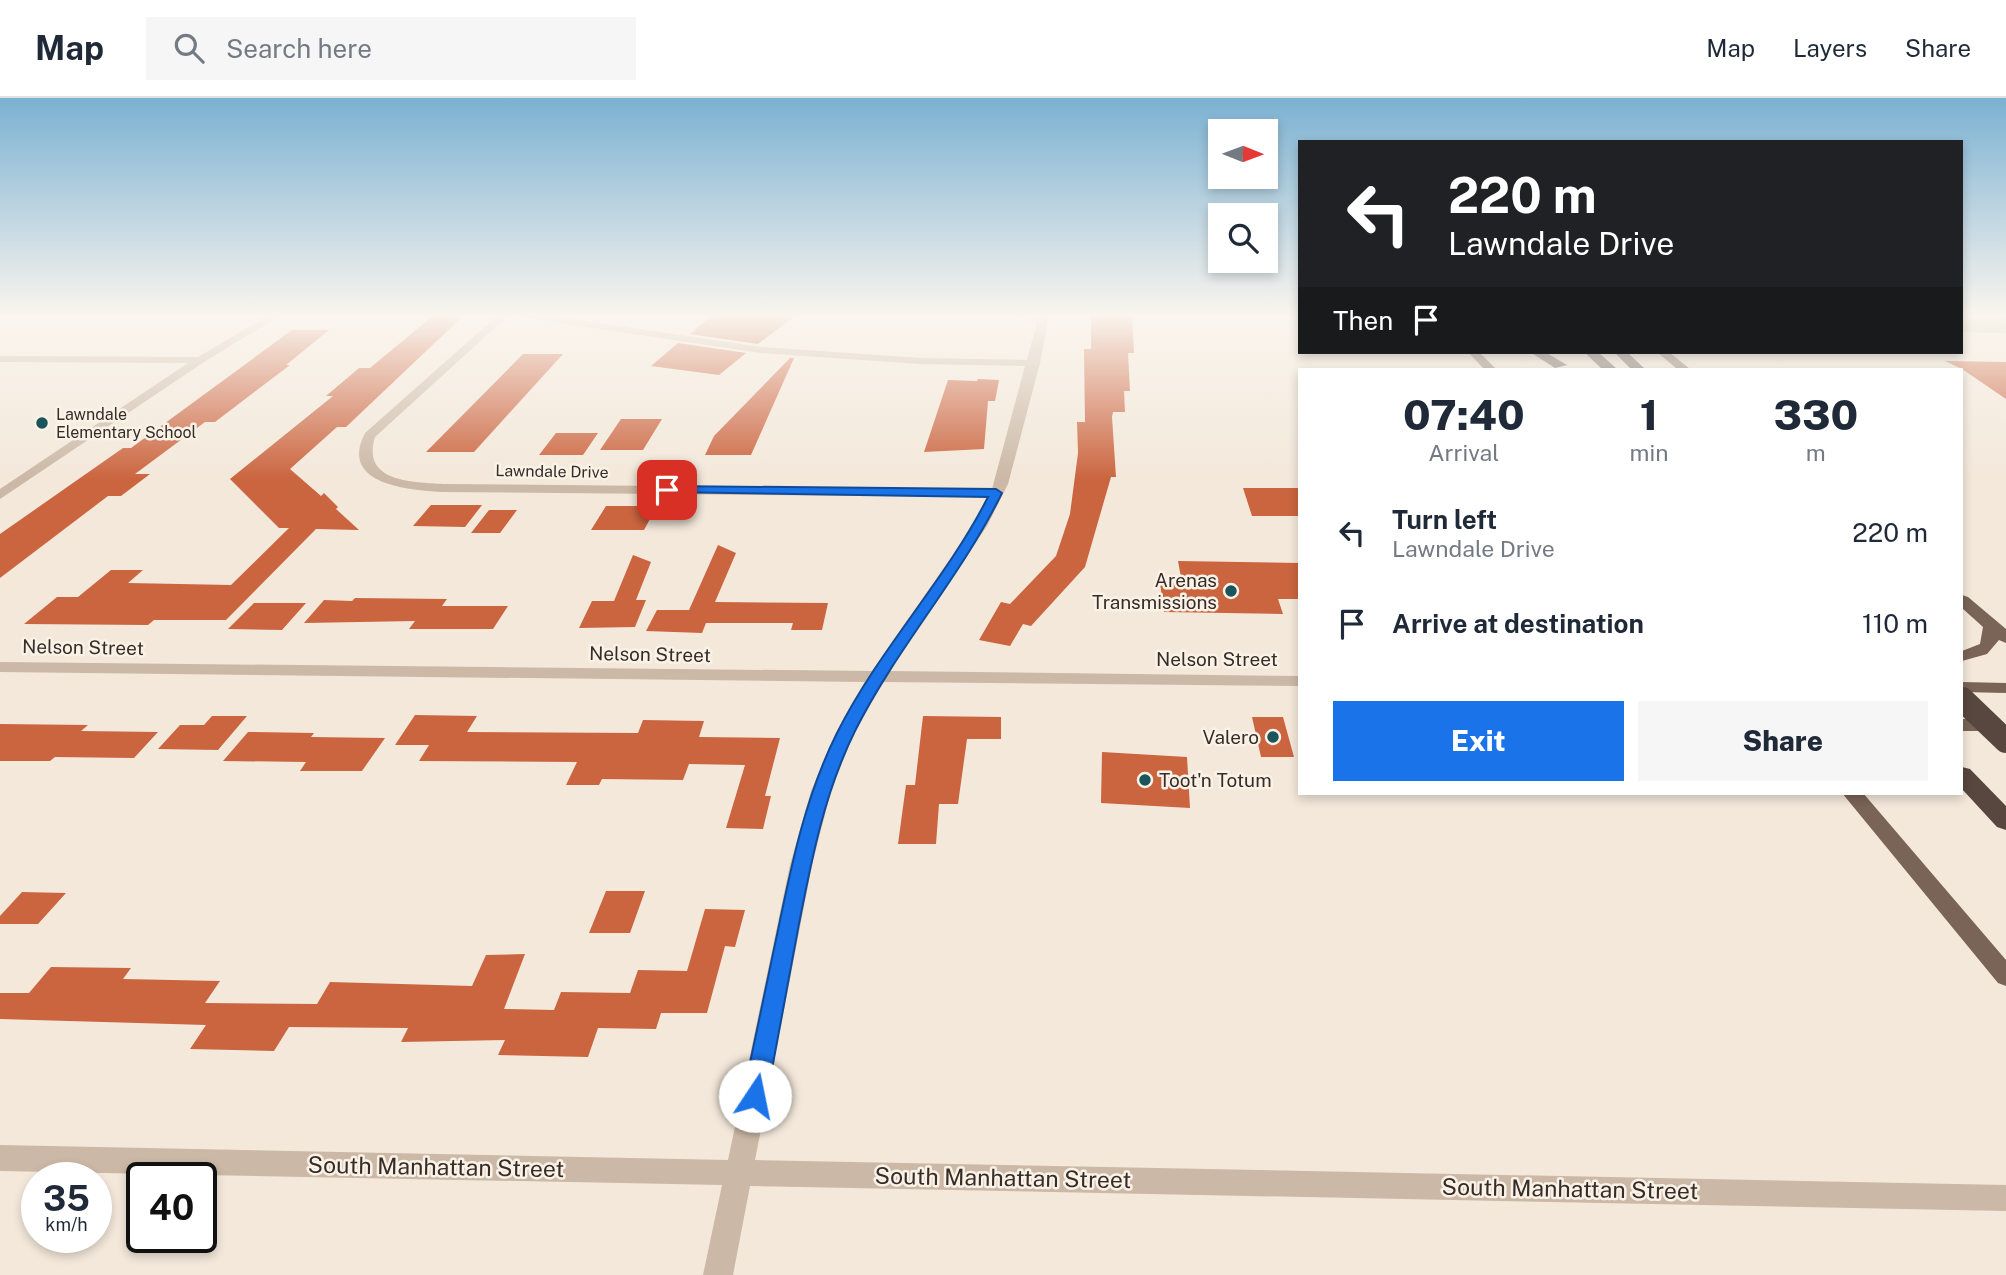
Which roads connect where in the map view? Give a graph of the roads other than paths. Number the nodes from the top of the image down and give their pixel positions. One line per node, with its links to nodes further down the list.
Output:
1 (185, 370): 5 (street)
2 (443, 370): 4 (street, Lawndale Drive)
3 (1032, 370): 4 (street)
4 (996, 493): 11 (street)
5 (0, 495)
6 (1963, 601): 7 (main road)
7 (1991, 625): 8 (main road); 9 (main road)
8 (2006, 638)
9 (1963, 656)
10 (0, 667): 11 (street, Nelson Street)
11 (876, 678): 12 (street, Nelson Street); 24 (street)
12 (1298, 681)
13 (1963, 687): 14 (main road)
14 (2006, 688)
15 (1963, 700): 18 (highway, bridge)
16 (1963, 725): 17 (main road)
17 (2006, 725)
18 (2006, 741)
19 (1963, 776): 21 (highway)
20 (1854, 795): 22 (main road)
21 (2006, 821)
22 (2006, 976)
23 (0, 1158): 24 (street, South Manhattan Street)
24 (740, 1173): 25 (street, South Manhattan Street); 26 (street)
25 (2006, 1198)
26 (718, 1275)

